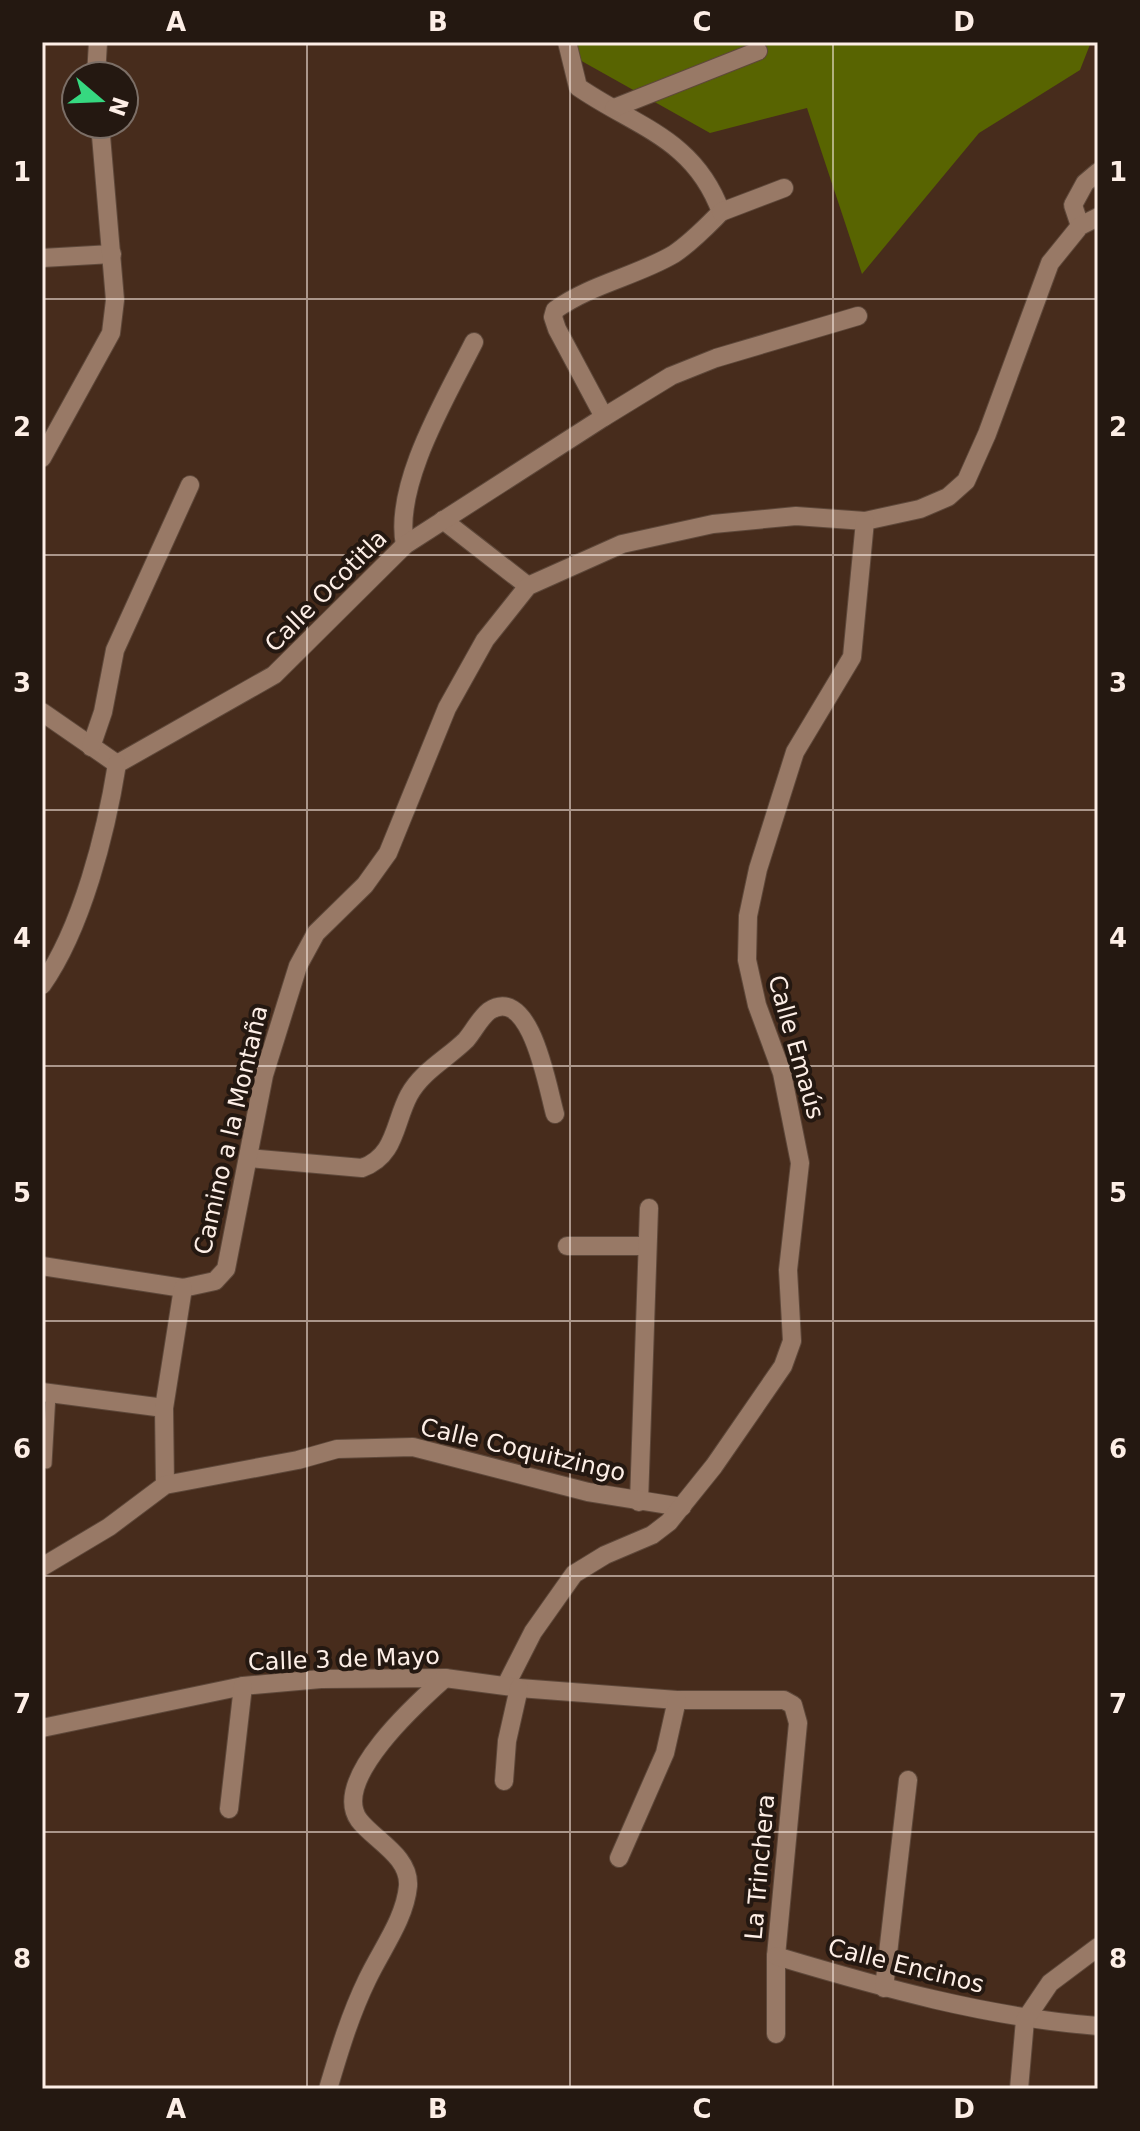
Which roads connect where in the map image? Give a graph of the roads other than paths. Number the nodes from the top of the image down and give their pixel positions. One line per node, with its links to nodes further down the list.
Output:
1 (567, 42): 3 (street)
2 (758, 51): 3 (street)
3 (614, 108): 7 (street)
4 (101, 140): 10 (street)
5 (1098, 172): 9 (street)
6 (784, 188): 7 (street)
7 (721, 212): 14 (street)
8 (1098, 217): 9 (street, Camino a la Montaña)
9 (1080, 226): 18 (street, Camino a la Montaña)
10 (112, 254): 11 (street); 15 (street)
11 (42, 258)
12 (858, 316): 14 (street, Calle Ocotitla)
13 (474, 342): 19 (street)
14 (604, 417): 17 (street, Calle Ocotitla)
15 (42, 458)
16 (190, 485): 22 (street)
17 (443, 520): 19 (street, Calle Ocotitla); 20 (street)
18 (865, 521): 20 (street, Camino a la Montaña); 37 (street, Calle Emaús)
19 (405, 545): 23 (street, Calle Ocotitla)
20 (528, 586): 26 (street, Camino a la Montaña)
21 (42, 712): 22 (street)
22 (91, 747): 23 (street)
23 (117, 764): 24 (street)
24 (42, 985)
25 (555, 1114): 26 (street)
26 (249, 1158): 31 (street, Camino a la Montaña)
27 (649, 1208): 29 (street)
28 (567, 1246): 29 (street)
29 (646, 1246): 36 (street)
30 (42, 1266): 31 (street, Camino a la Montaña)
31 (183, 1288): 33 (street)
32 (46, 1393): 33 (street); 34 (lane)
33 (164, 1408): 35 (street)
34 (47, 1464)
35 (165, 1485): 36 (street, Calle Coquitzingo); 38 (street)
36 (639, 1502): 37 (street, Calle Coquitzingo)
37 (682, 1507): 42 (street, Calle Emaús)
38 (42, 1567)
39 (406, 1676): 40 (street, Calle 3 de Mayo); 41 (street, Calle 3 de Mayo); 45 (street)
40 (445, 1678): 42 (street, Calle 3 de Mayo); 45 (street)
41 (243, 1686): 46 (street, Calle 3 de Mayo); 49 (street)
42 (513, 1687): 43 (street, Calle 3 de Mayo); 48 (street, Calle Emaús)
43 (677, 1700): 44 (street, Calle 3 de Mayo); 50 (street)
44 (793, 1705): 52 (street, La Trinchera)
45 (412, 1707): 57 (street)
46 (42, 1728)
47 (908, 1780): 53 (street)
48 (504, 1781)
49 (229, 1809)
50 (619, 1858)
51 (1098, 1947): 54 (street)
52 (776, 1956): 53 (street, Calle Encinos); 56 (street, La Trinchera)
53 (884, 1988): 54 (street, Calle Encinos)
54 (1025, 2020): 55 (street, Calle Encinos); 58 (street)
55 (1098, 2026)
56 (776, 2034)
57 (328, 2089)
58 (1019, 2089)

